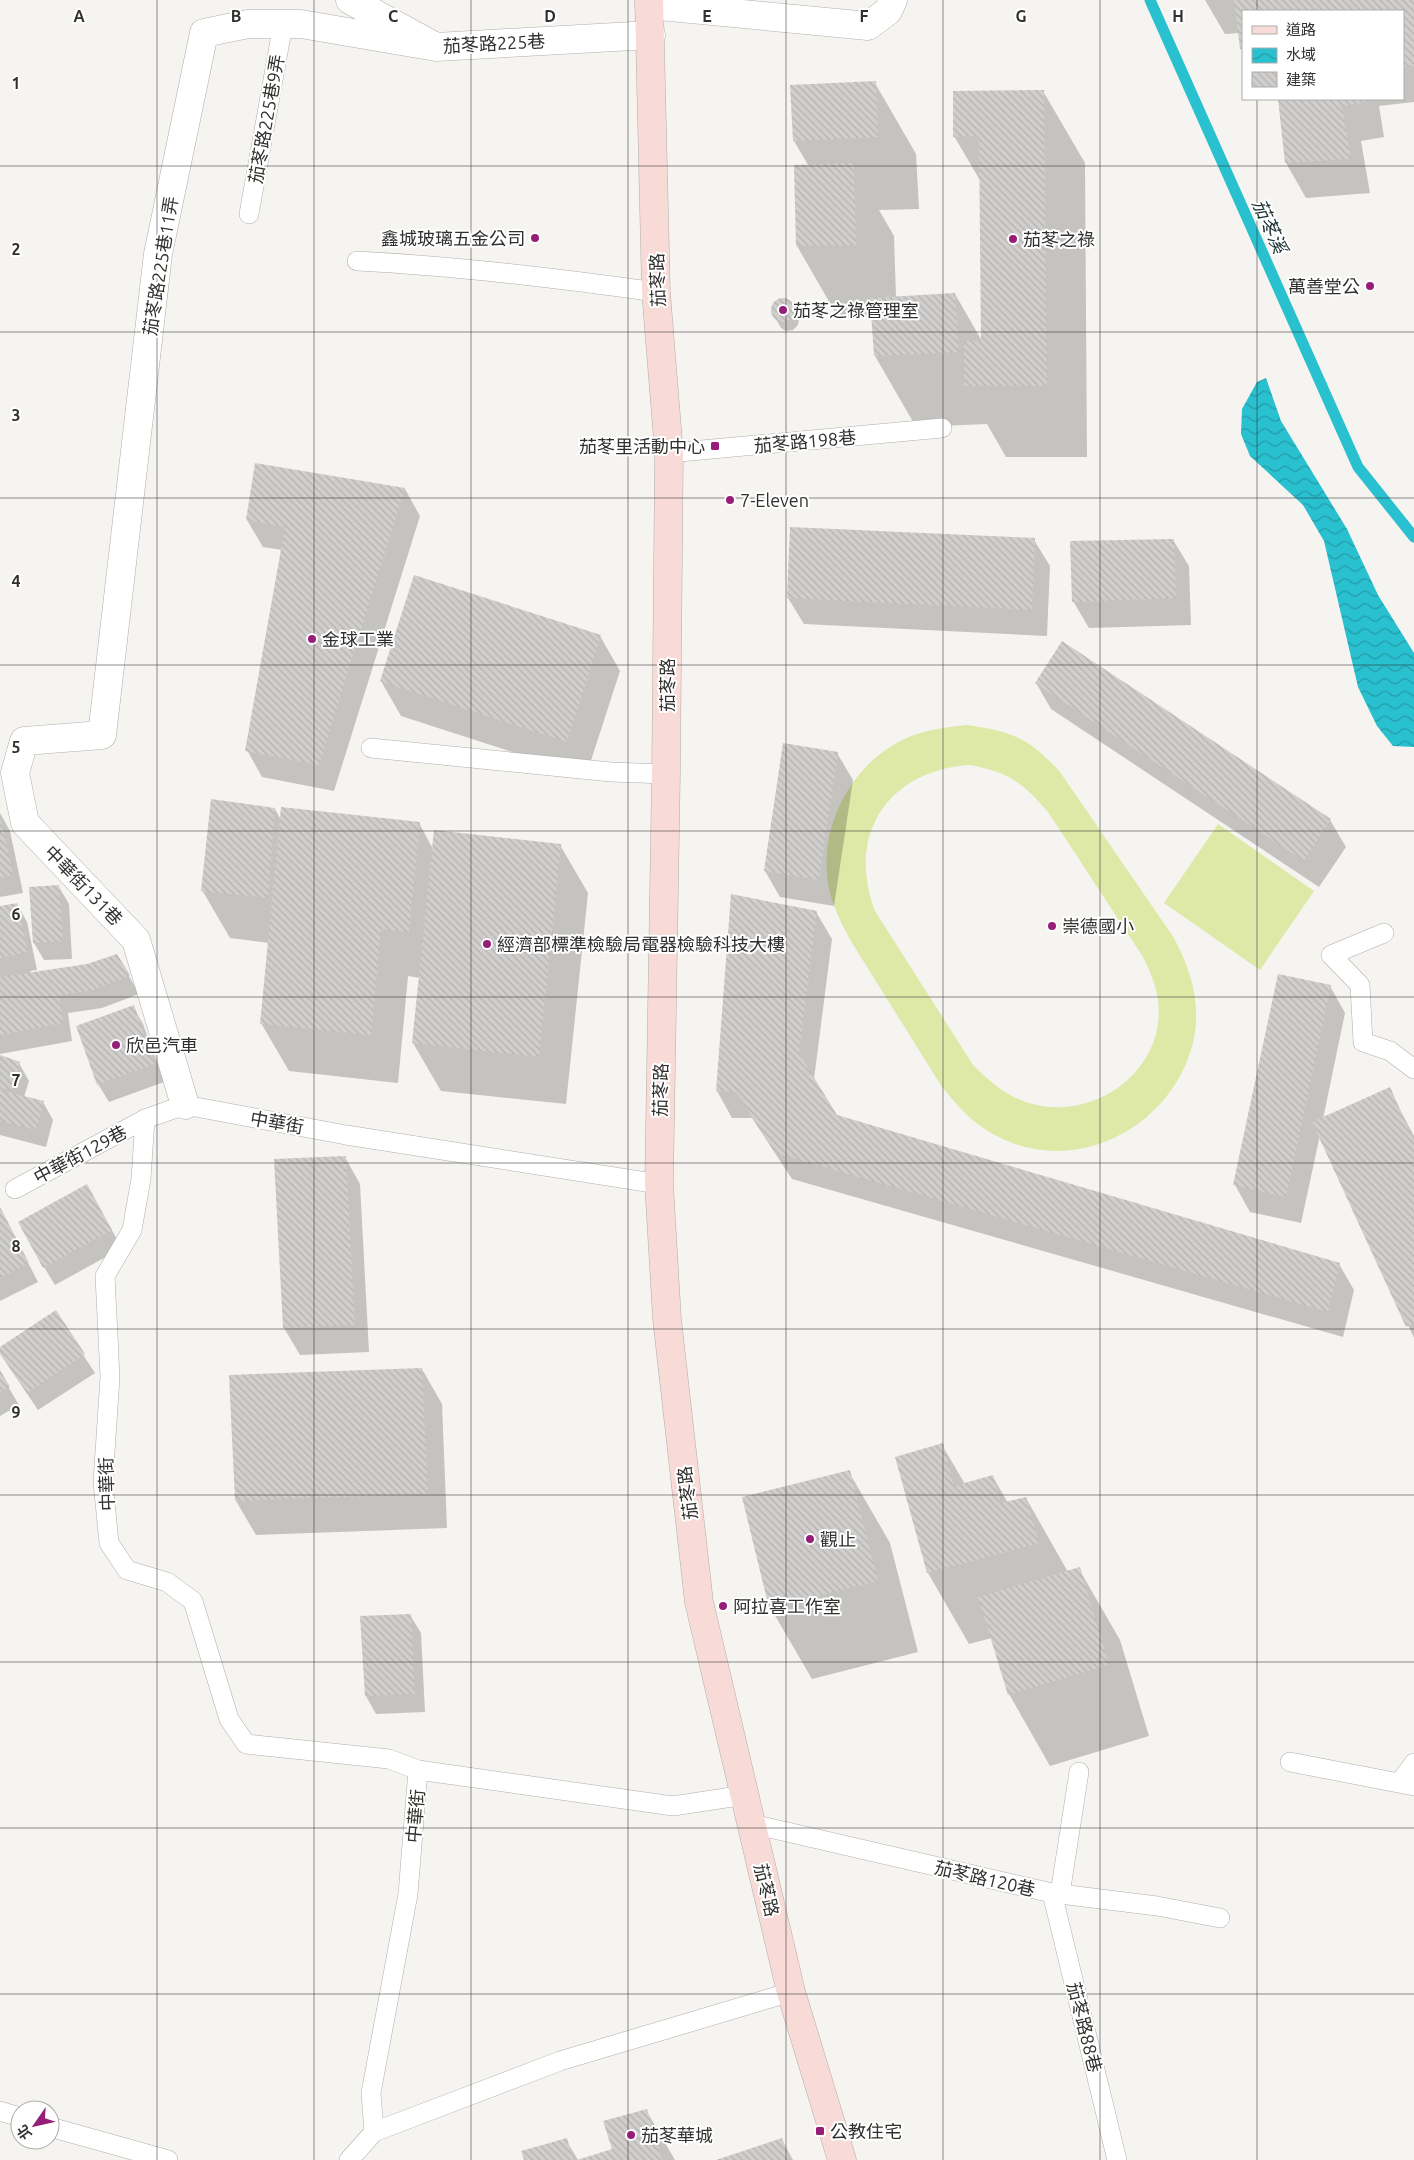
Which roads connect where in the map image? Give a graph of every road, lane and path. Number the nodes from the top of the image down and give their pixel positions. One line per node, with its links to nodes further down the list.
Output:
1 (350, 0): 6 (street, 茄苳路225巷)
2 (893, 0): 3 (street)
3 (649, 2): 5 (street, 茄苳路)
4 (283, 24): 6 (street, 茄苳路225巷11弄); 7 (lane, 茄苳路225巷9弄); 12 (street, 茄苳路225巷11弄)
5 (650, 35): 6 (street, 茄苳路225巷); 9 (street, 茄苳路)
6 (436, 47)
7 (248, 214)
8 (357, 261): 9 (lane)
9 (656, 292): 11 (street, 茄苳路)
10 (942, 428): 11 (lane, 茄苳路198巷)
11 (669, 453): 14 (street, 茄苳路)
12 (102, 734): 17 (street, 中華街131巷)
13 (371, 748): 14 (lane)
14 (666, 774): 19 (street, 茄苳路)
15 (1384, 933): 16 (lane)
16 (1414, 1069)
17 (185, 1106): 18 (lane, 中華街); 19 (lane, 中華街)
18 (145, 1119): 20 (lane, 中華街129巷); 23 (lane, 中華街)
19 (659, 1184): 26 (street, 茄苳路)
20 (15, 1189)
21 (1290, 1762): 25 (lane)
22 (1414, 1763): 25 (lane)
23 (418, 1770): 26 (lane); 32 (lane, 中華街)
24 (1079, 1772): 28 (lane)
25 (1407, 1784)
26 (745, 1795): 27 (street, 茄苳路)
27 (752, 1824): 28 (lane, 茄苳路120巷); 30 (street, 茄苳路)
28 (1056, 1894): 29 (lane, 茄苳路120巷); 36 (lane, 茄苳路88巷)
29 (1220, 1918)
30 (791, 1992): 32 (lane); 35 (street, 茄苳路)
31 (60, 2130): 33 (lane)
32 (374, 2132): 34 (lane)
33 (168, 2160)
34 (349, 2160)
35 (842, 2160)
36 (1117, 2160)

